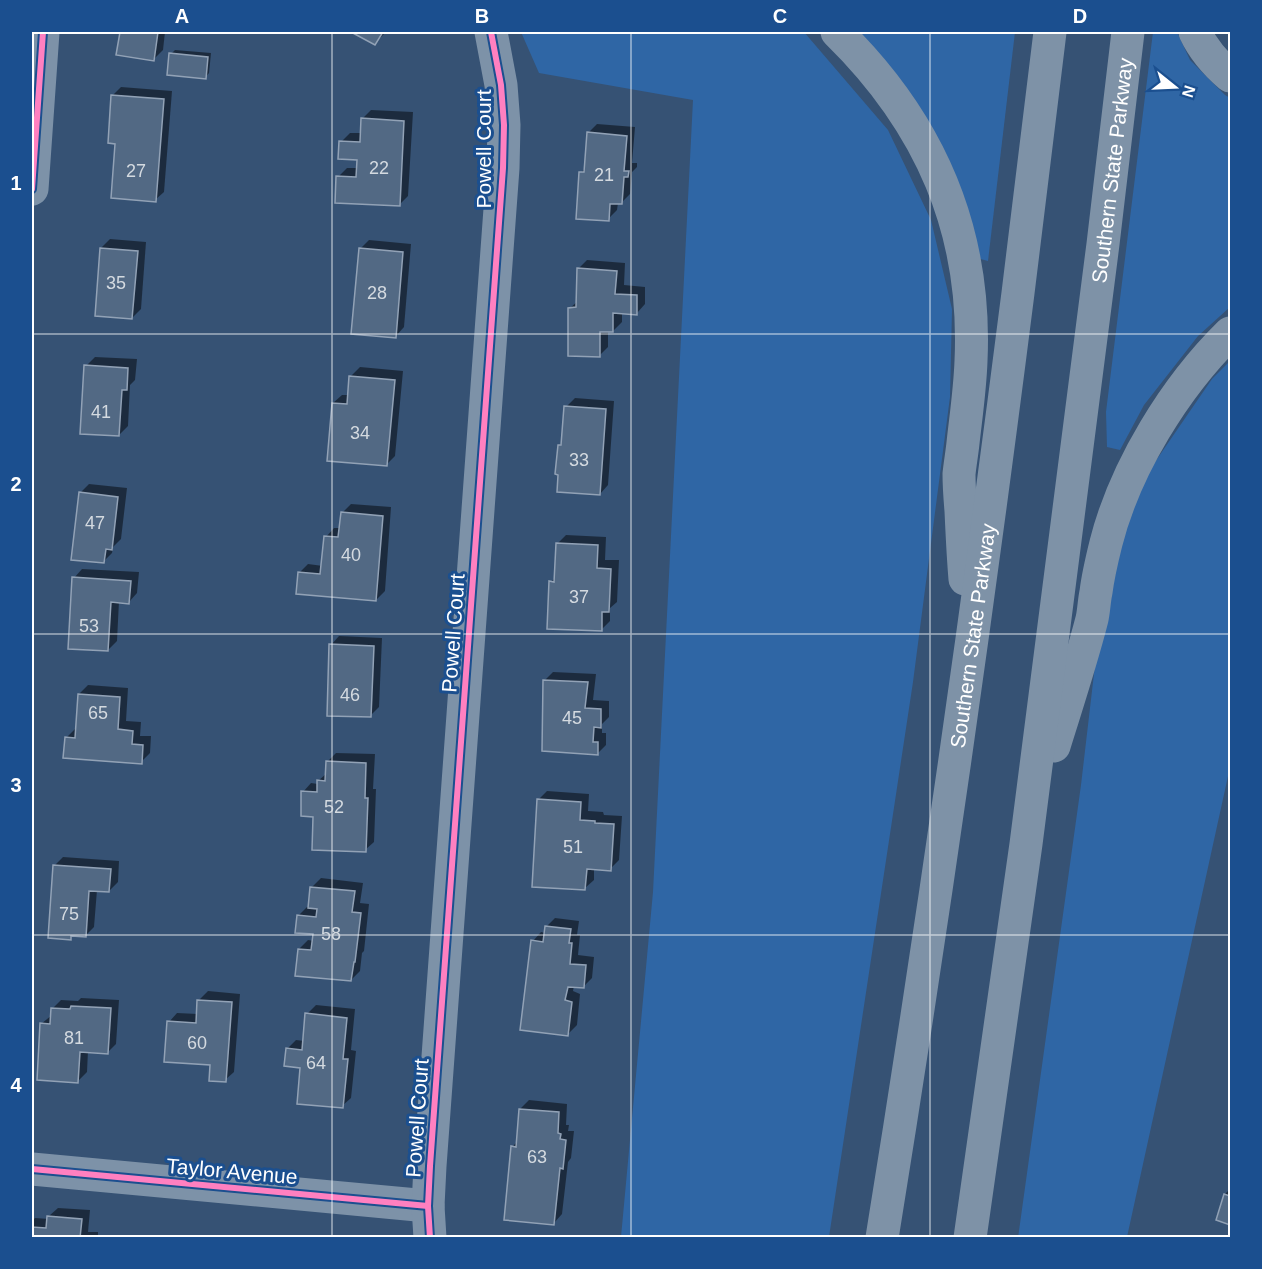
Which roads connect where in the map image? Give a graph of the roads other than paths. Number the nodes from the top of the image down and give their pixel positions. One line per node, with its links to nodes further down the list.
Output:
1 (43, 32): 8 (street)
2 (491, 32): 13 (street, Powell Court)
3 (837, 32): 10 (highway)
4 (1050, 32): 10 (highway, Southern State Parkway)
5 (1128, 32): 11 (highway, Southern State Parkway)
6 (1195, 32): 7 (highway)
7 (1230, 76)
8 (32, 189)
9 (1230, 333): 11 (highway)
10 (969, 656): 14 (highway, Southern State Parkway)
11 (1026, 844): 15 (highway, Southern State Parkway)
12 (32, 1169): 13 (street, Taylor Avenue)
13 (429, 1222)
14 (882, 1238)
15 (970, 1238)

